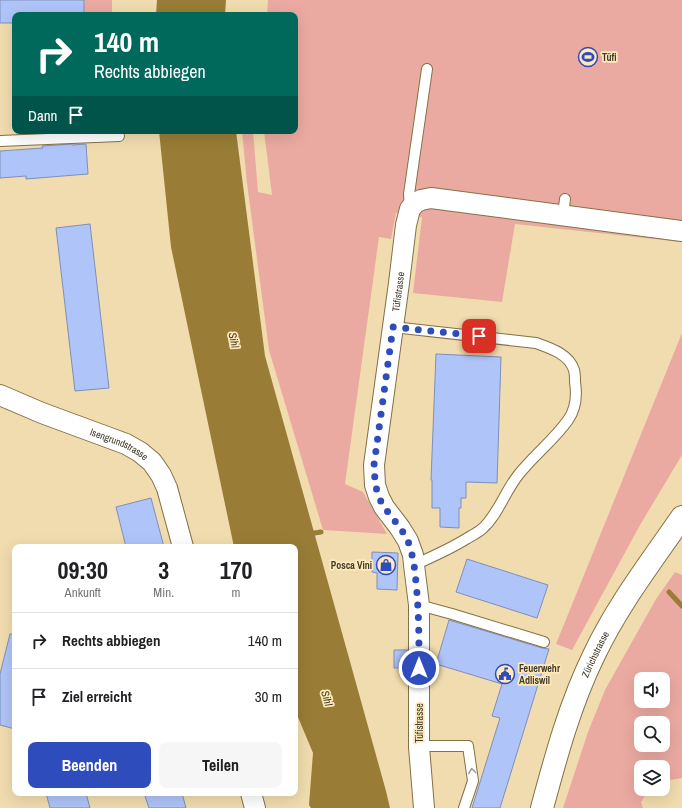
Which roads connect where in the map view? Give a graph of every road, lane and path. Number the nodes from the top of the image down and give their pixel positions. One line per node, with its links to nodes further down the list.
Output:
1 (427, 69): 4 (lane)
2 (119, 136): 3 (lane)
3 (0, 141)
4 (410, 208): 5 (street); 6 (street, Tüfistrasse)
5 (682, 231)
6 (393, 327): 10 (street, Tüfistrasse); 10 (lane)
7 (0, 395): 9 (street, Isengrundstrasse)
8 (682, 517): 16 (main road, Zürichstrasse)
9 (182, 544)
10 (414, 565): 11 (street, Tüfistrasse)
11 (419, 606): 12 (lane); 13 (street, Tüfistrasse)
12 (544, 642)
13 (419, 747): 14 (street, Tüfistrasse); 15 (lane, one-way to 13)
14 (424, 808)
15 (464, 808)
16 (542, 808)

